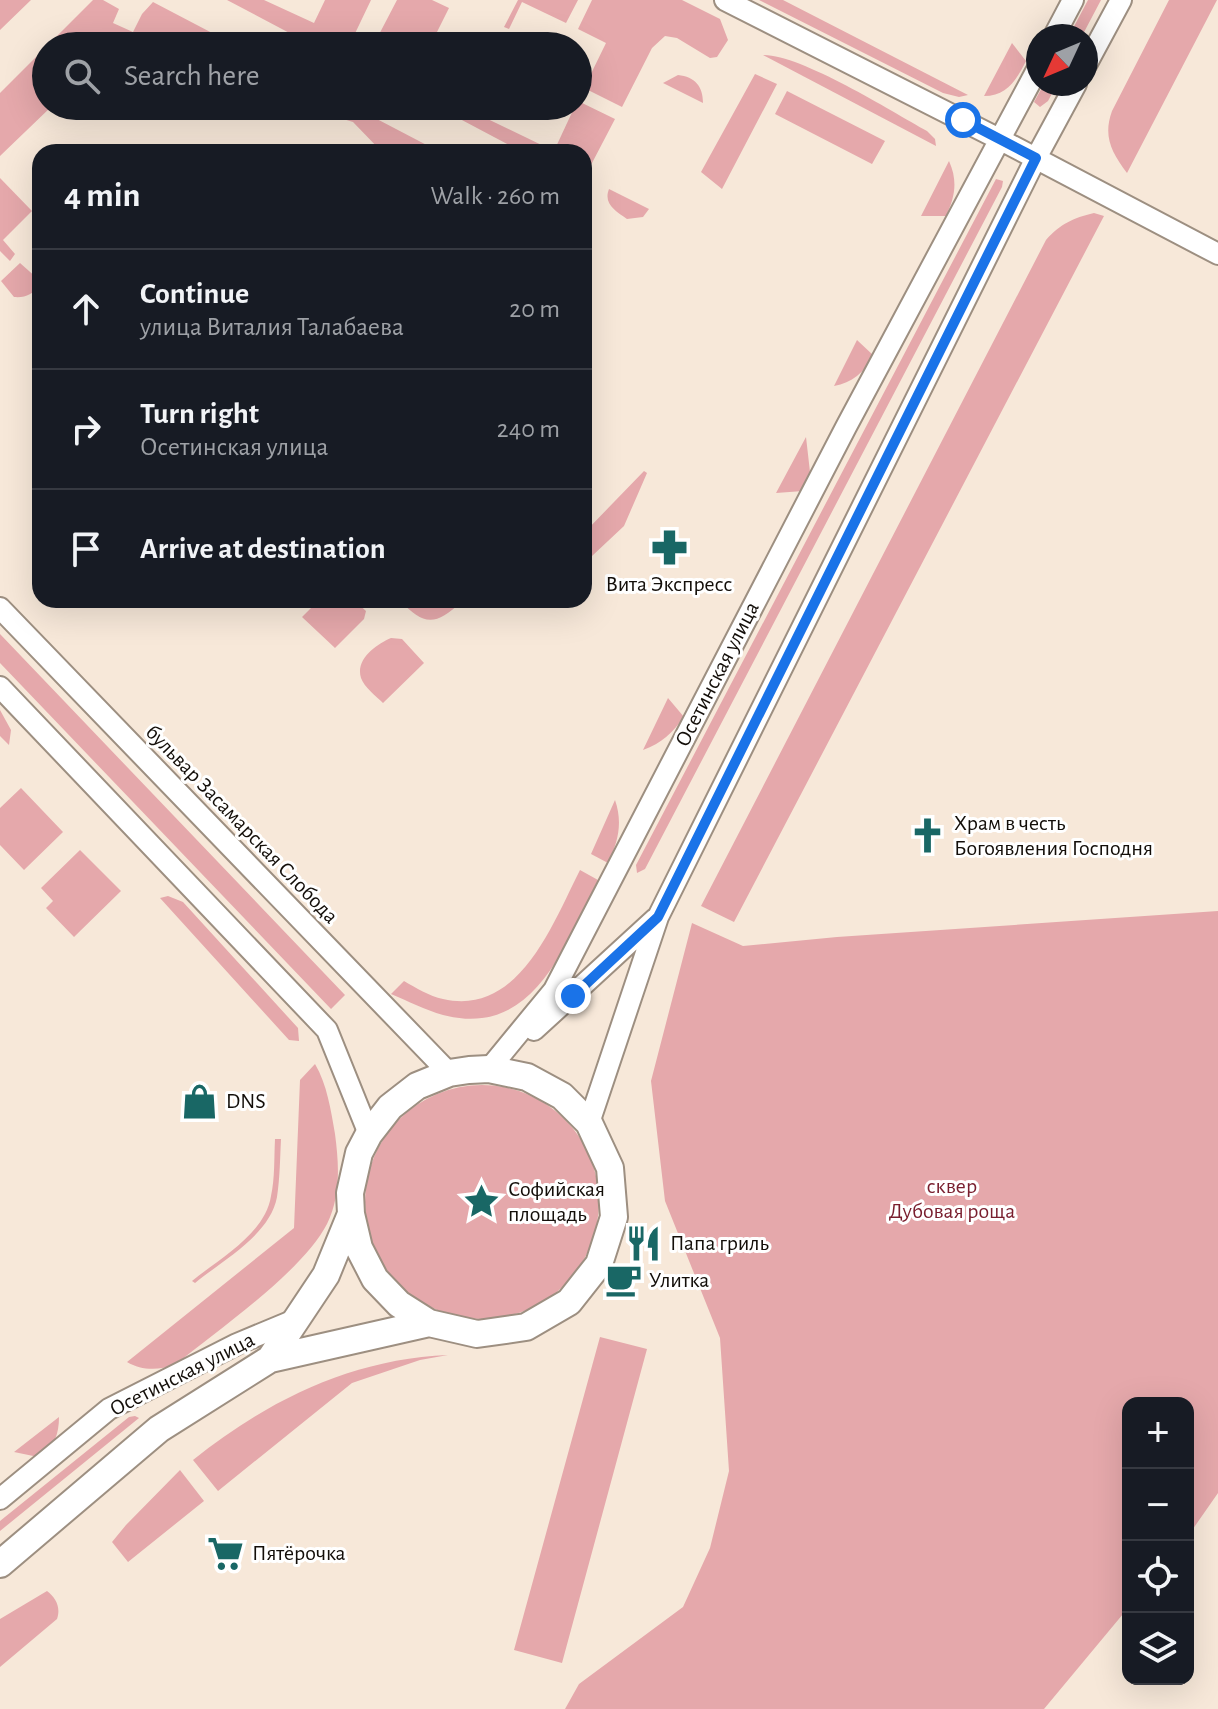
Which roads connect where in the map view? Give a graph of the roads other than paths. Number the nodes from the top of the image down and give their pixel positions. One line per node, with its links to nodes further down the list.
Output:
1 (725, 0): 8 (street)
2 (1073, 0): 4 (street)
3 (1121, 0): 5 (street)
4 (1060, 24)
5 (1098, 43)
6 (1026, 91): 8 (street, Осетинская улица)
7 (1070, 96): 9 (street)
8 (1001, 140): 9 (street); 14 (street, Осетинская улица)
9 (1036, 158): 10 (street); 13 (street)
10 (1218, 254)
11 (0, 608): 15 (street, бульвар Засамарская Слобода)
12 (0, 687): 17 (street)
13 (658, 917): 14 (street); 16 (street)
14 (489, 1069): 15 (street); 16 (street)
15 (449, 1073): 17 (street)
16 (589, 1123): 20 (street)
17 (369, 1134): 18 (street)
18 (351, 1214): 19 (street, Осетинская улица); 20 (street)
19 (297, 1319): 21 (street, Осетинская улица); 22 (street, Осетинская улица)
20 (429, 1323): 21 (street, Осетинская улица)
21 (270, 1359): 23 (street, Осетинская улица)
22 (0, 1499)
23 (0, 1564)

